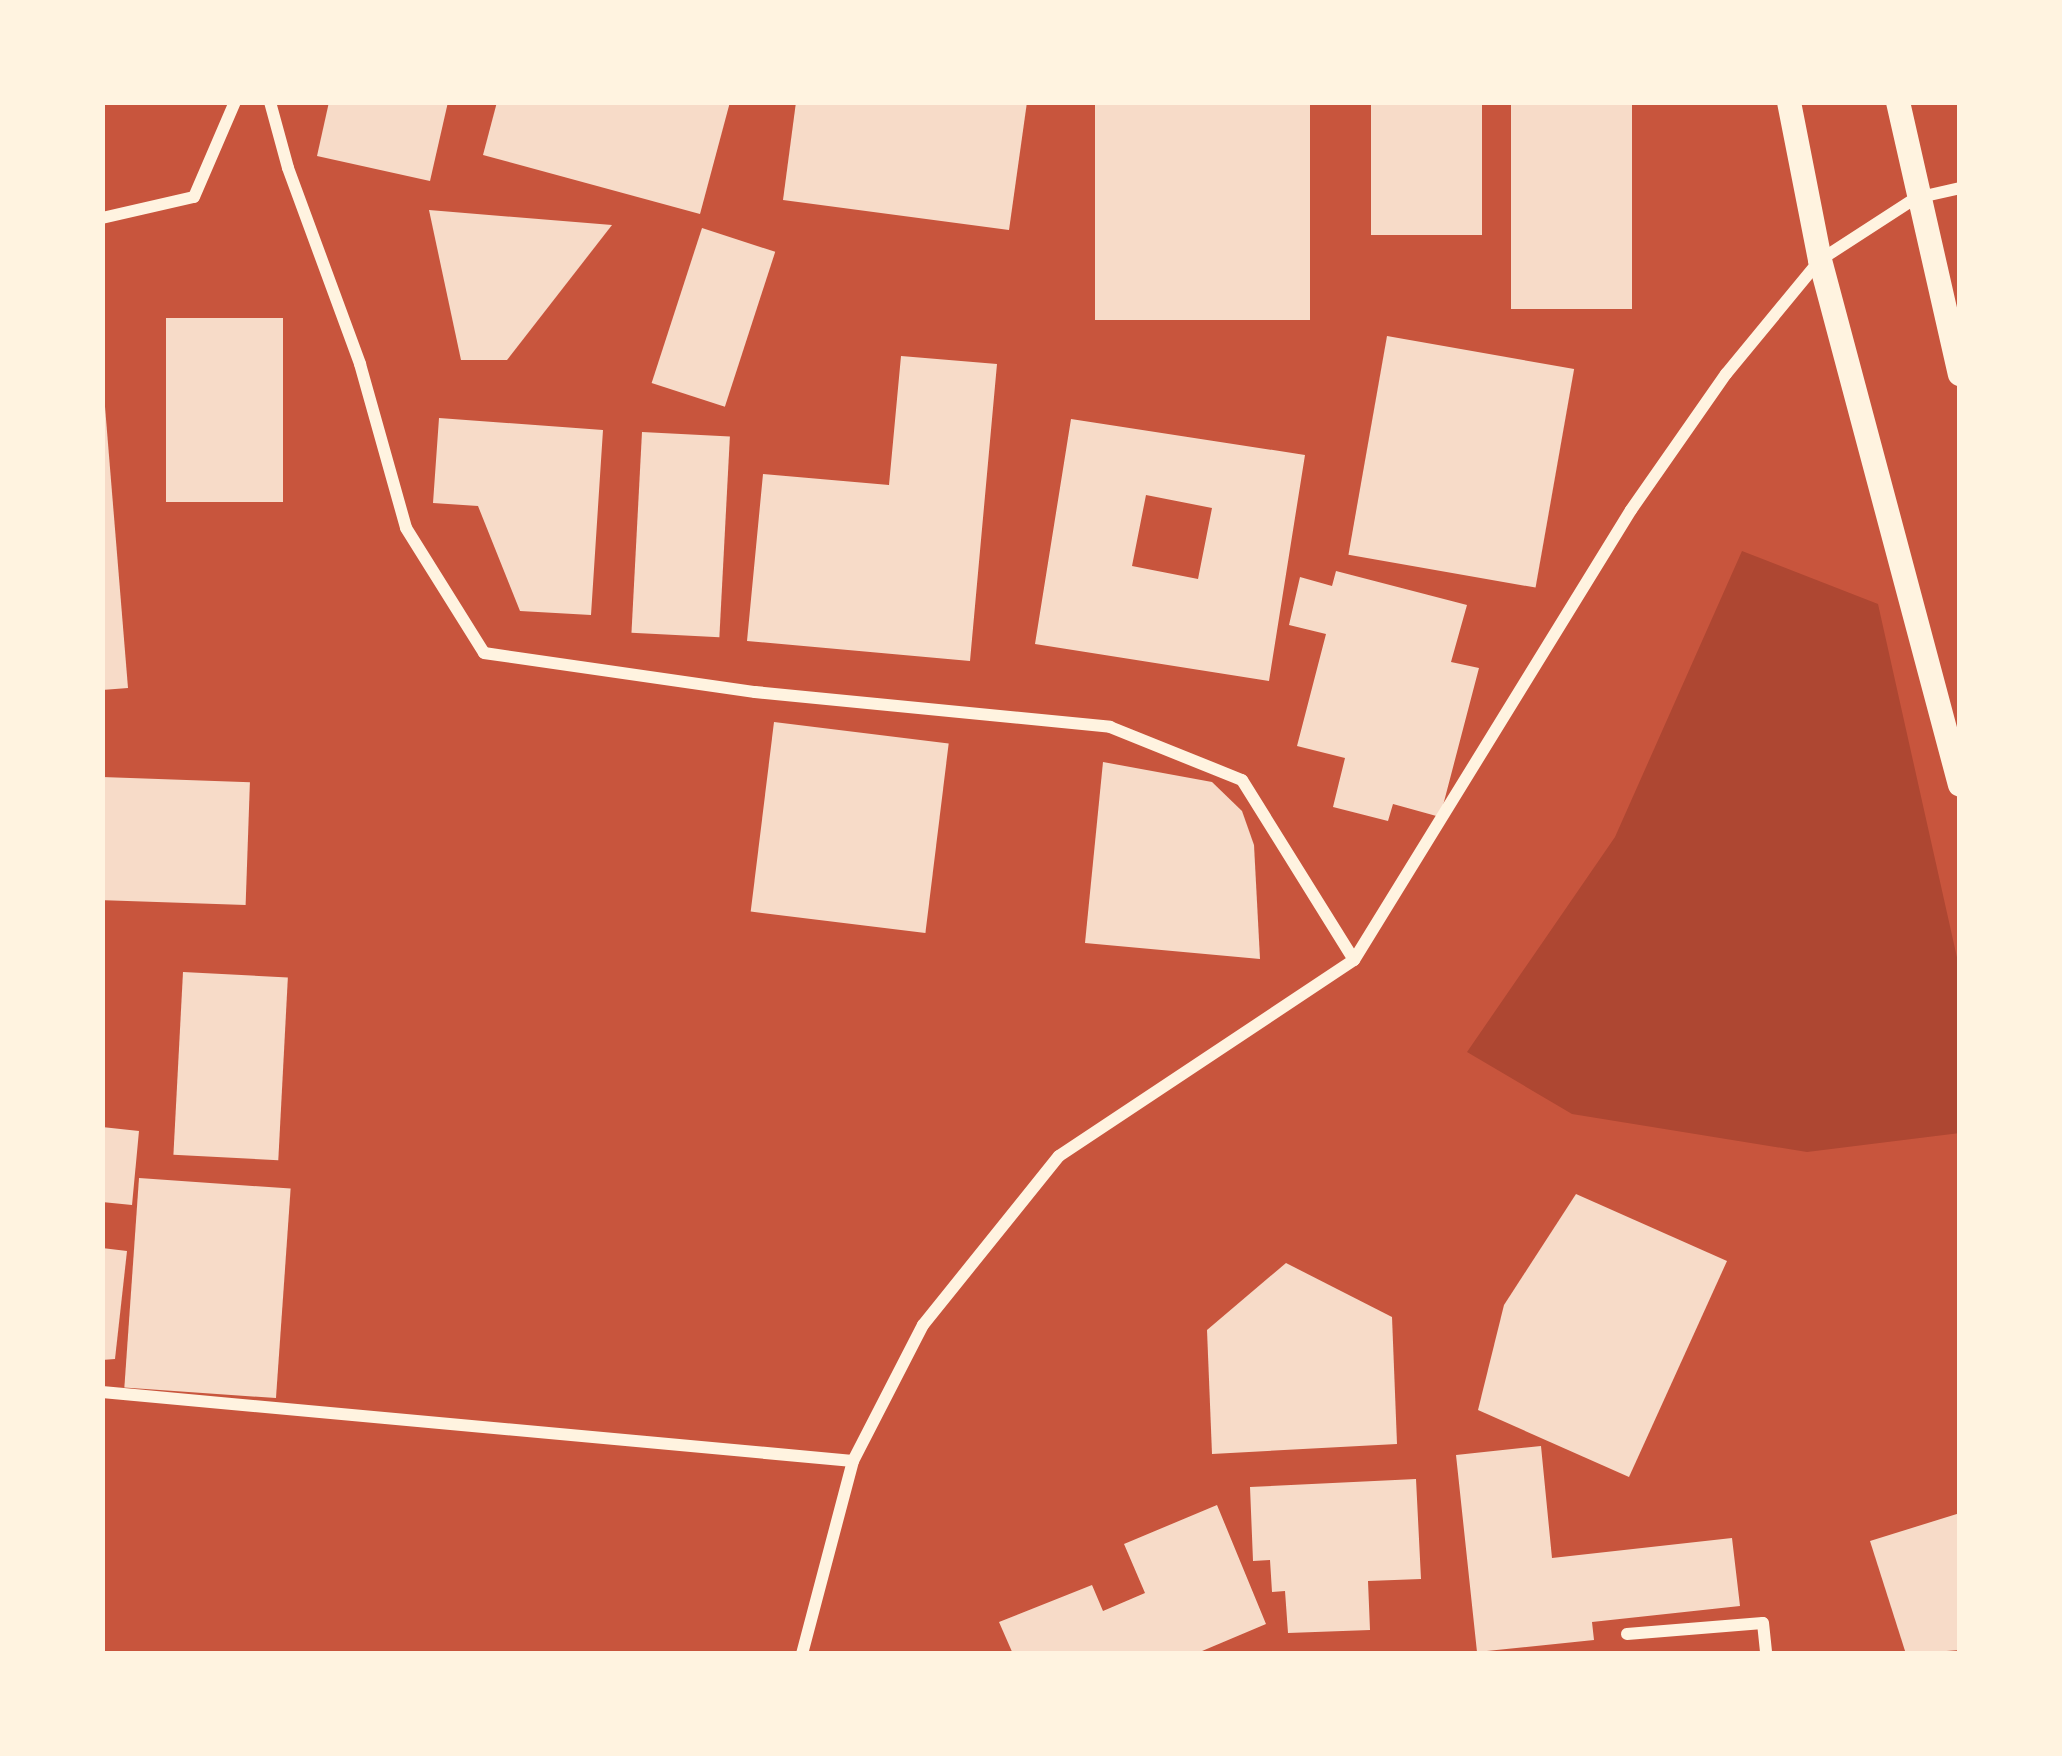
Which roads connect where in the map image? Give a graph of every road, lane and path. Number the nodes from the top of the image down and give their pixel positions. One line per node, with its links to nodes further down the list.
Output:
1 (235, 102): 7 (street)
2 (270, 102): 11 (street)
3 (1789, 102): 8 (main road)
4 (1898, 102): 6 (main road)
5 (1960, 188): 6 (street)
6 (1916, 198): 8 (street); 9 (main road)
7 (102, 218)
8 (1820, 260): 10 (main road); 11 (street)
9 (1960, 374)
10 (1960, 785)
11 (1354, 960): 13 (street)
12 (102, 1393): 13 (street)
13 (853, 1461): 15 (street)
14 (1628, 1634): 16 (street)
15 (802, 1654)
16 (1766, 1654)

